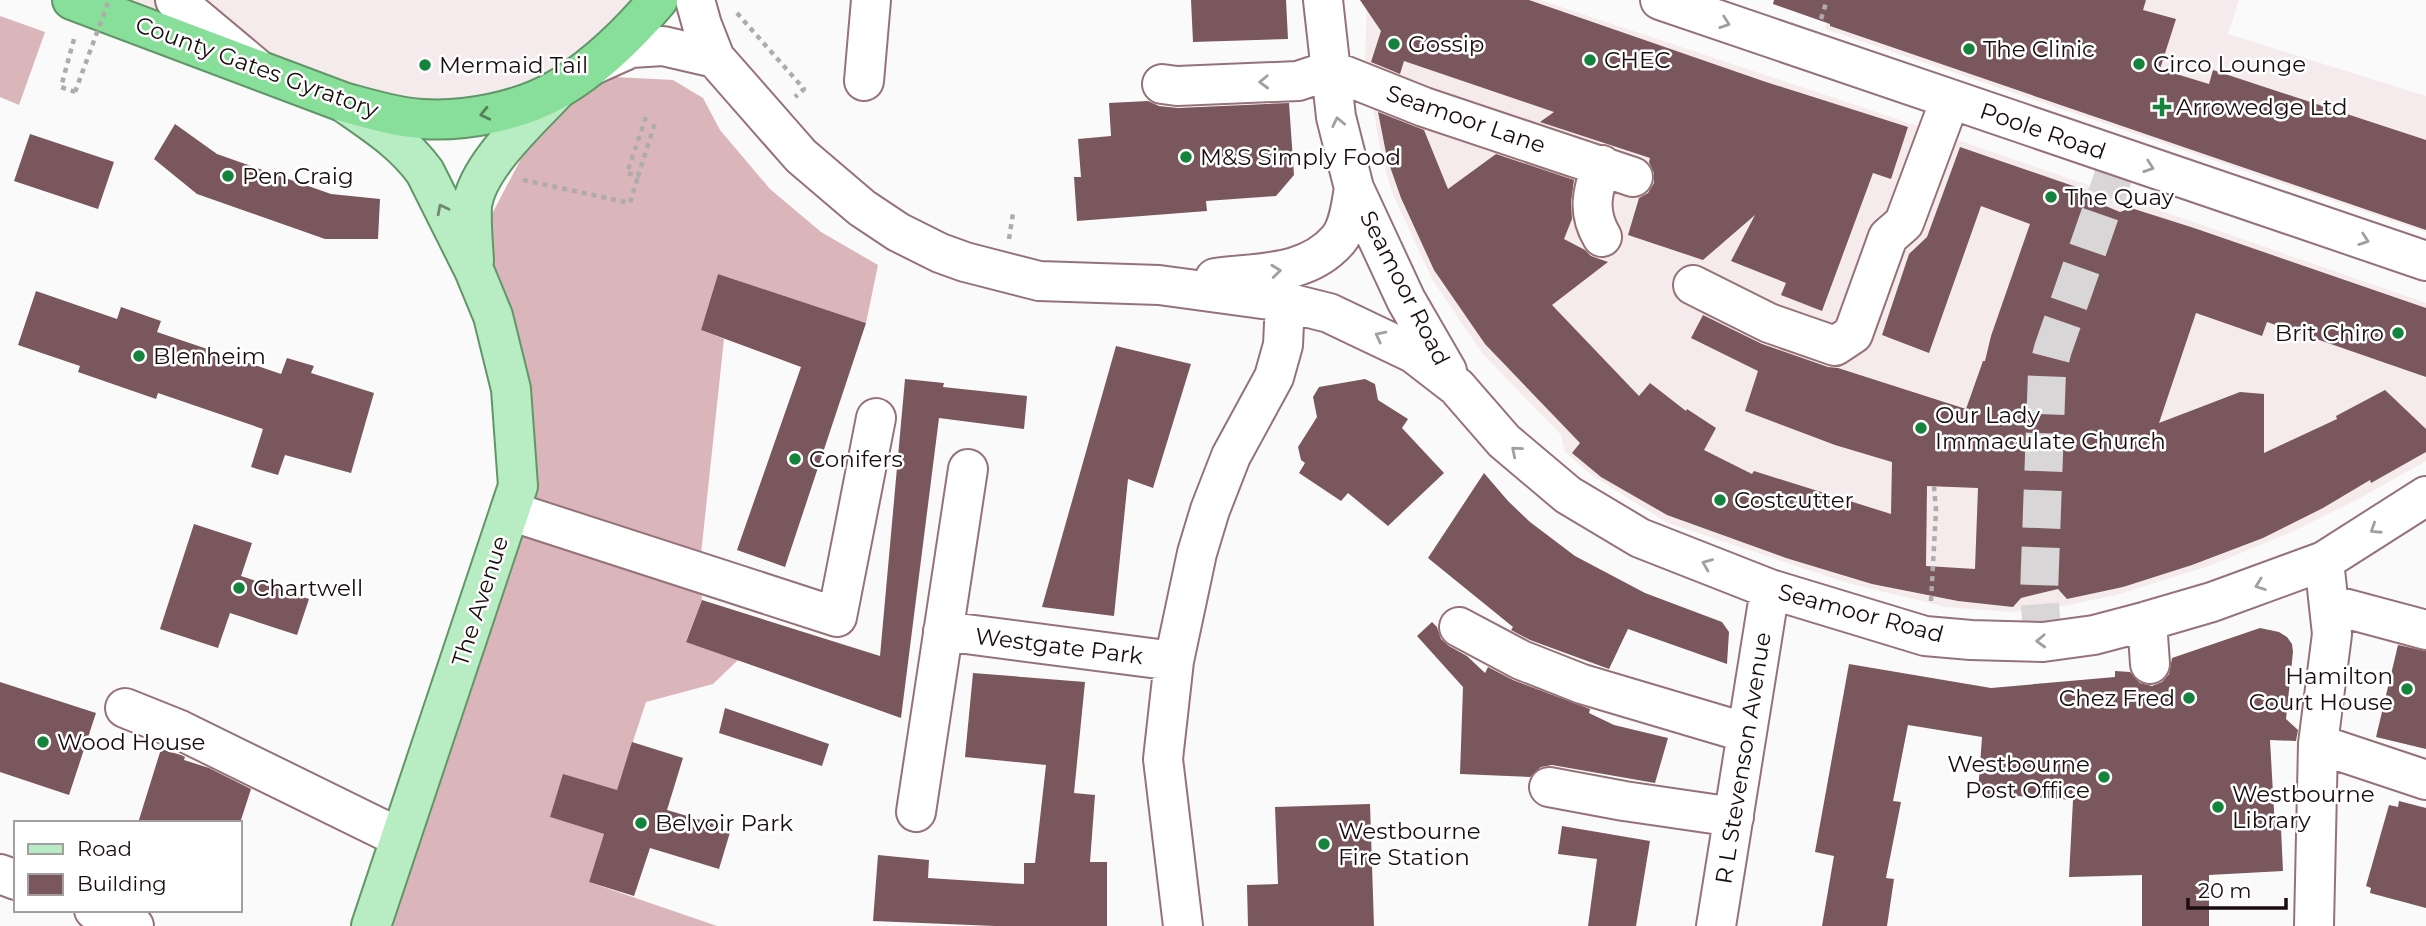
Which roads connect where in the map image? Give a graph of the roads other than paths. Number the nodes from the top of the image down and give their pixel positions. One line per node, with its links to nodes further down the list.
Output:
1 (174, 0): 10 (street)
2 (658, 0): 9 (highway, County Gates Gyratory)
3 (695, 0): 8 (street, Seamoor Road)
4 (871, 0): 12 (street)
5 (1323, 0): 11 (street, Seamoor Road)
6 (1660, 0): 15 (street, Poole Road, one-way to 15)
7 (88, 1): 10 (highway, County Gates Gyratory)
8 (715, 58): 9 (street); 21 (street, Seamoor Road)
9 (591, 66): 14 (highway, County Gates Gyratory)
10 (258, 70): 16 (highway, County Gates Gyratory)
11 (1331, 70): 13 (street, one-way to 13); 17 (street, Seamoor Road, one-way to 11); 18 (street, Seamoor Lane)
12 (864, 81)
13 (1162, 84)
14 (557, 90): 16 (highway, County Gates Gyratory, one-way to 16); 20 (main road, The Avenue)
15 (1950, 100): 19 (street, Poole Road, one-way to 19); 22 (street)
16 (343, 102): 20 (main road, The Avenue, one-way to 16)
17 (1354, 188): 21 (street, Seamoor Road, one-way to 17); 24 (street, Seamoor Road)
18 (1602, 237)
19 (2426, 261)
20 (474, 270): 28 (main road, The Avenue)
21 (1159, 285): 23 (street, Seamoor Road)
22 (1693, 285)
23 (1285, 302): 24 (street, Seamoor Road, one-way to 23); 36 (street)
24 (1457, 387): 30 (street, Seamoor Road, one-way to 24)
25 (876, 418): 28 (street)
26 (968, 469): 35 (street, Westgate Park)
27 (2426, 496): 29 (street, Seamoor Road, one-way to 29)
28 (510, 511): 45 (main road, The Avenue)
29 (2324, 561): 31 (street); 32 (street, Seamoor Road, one-way to 32)
30 (1770, 589): 32 (street, Seamoor Road, one-way to 30); 39 (street, R L Stevenson Avenue)
31 (2329, 604): 34 (street); 40 (street)
32 (2147, 621): 37 (street)
33 (1459, 627): 39 (street)
34 (2426, 630)
35 (943, 631): 36 (street, Westgate Park); 43 (street, Westgate Park)
36 (1174, 661): 49 (street)
37 (2150, 664)
38 (125, 708): 45 (street)
39 (1747, 733): 44 (street, R L Stevenson Avenue)
40 (2318, 744): 41 (street); 51 (street)
41 (2426, 780)
42 (1549, 786): 44 (street)
43 (916, 812)
44 (1734, 817): 50 (street, R L Stevenson Avenue)
45 (400, 838): 48 (main road, The Avenue)
46 (99, 912): 47 (street)
47 (134, 926)
48 (371, 926)
49 (1183, 926)
50 (1716, 926)
51 (2314, 926)

